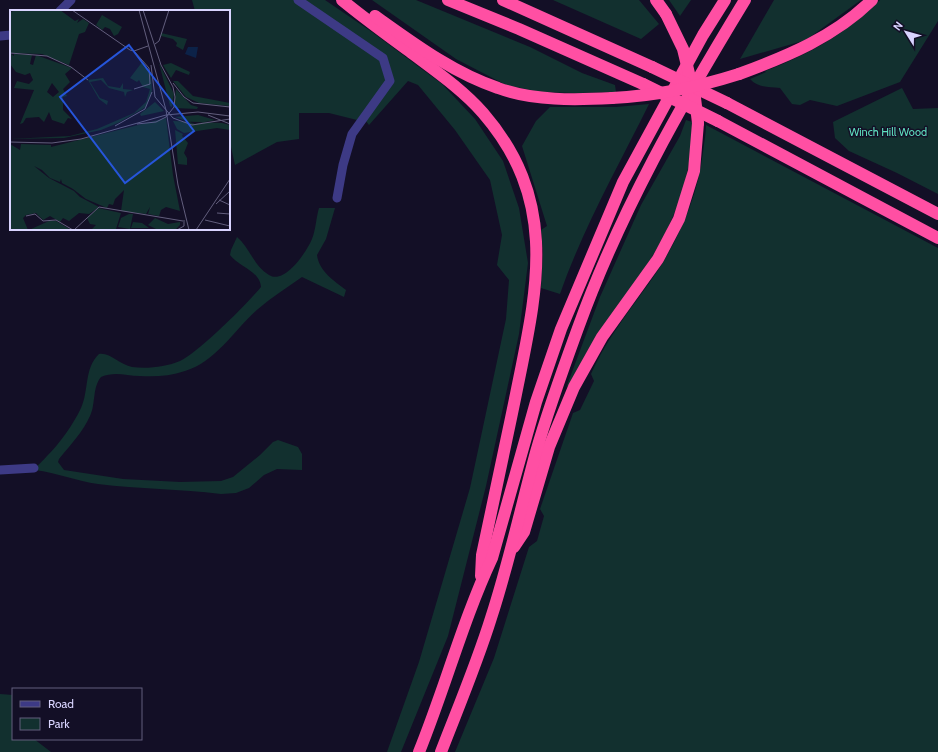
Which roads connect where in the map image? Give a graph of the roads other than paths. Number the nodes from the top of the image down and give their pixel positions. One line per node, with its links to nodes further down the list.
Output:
1 (71, 0): 11 (street)
2 (298, 0): 14 (street)
3 (342, 0): 20 (highway)
4 (349, 0): 10 (highway, bridge)
5 (448, 0): 16 (highway, bridge)
6 (504, 0): 15 (highway, bridge)
7 (656, 0): 19 (highway, bridge)
8 (725, 0): 20 (highway)
9 (745, 0): 19 (highway)
10 (872, 0)
11 (61, 10)
12 (10, 35): 13 (street)
13 (0, 36)
14 (337, 198)
15 (938, 214)
16 (938, 238)
17 (34, 468): 18 (street)
18 (0, 470)
19 (510, 554): 22 (highway)
20 (481, 581): 21 (highway)
21 (418, 752)
22 (441, 752)

